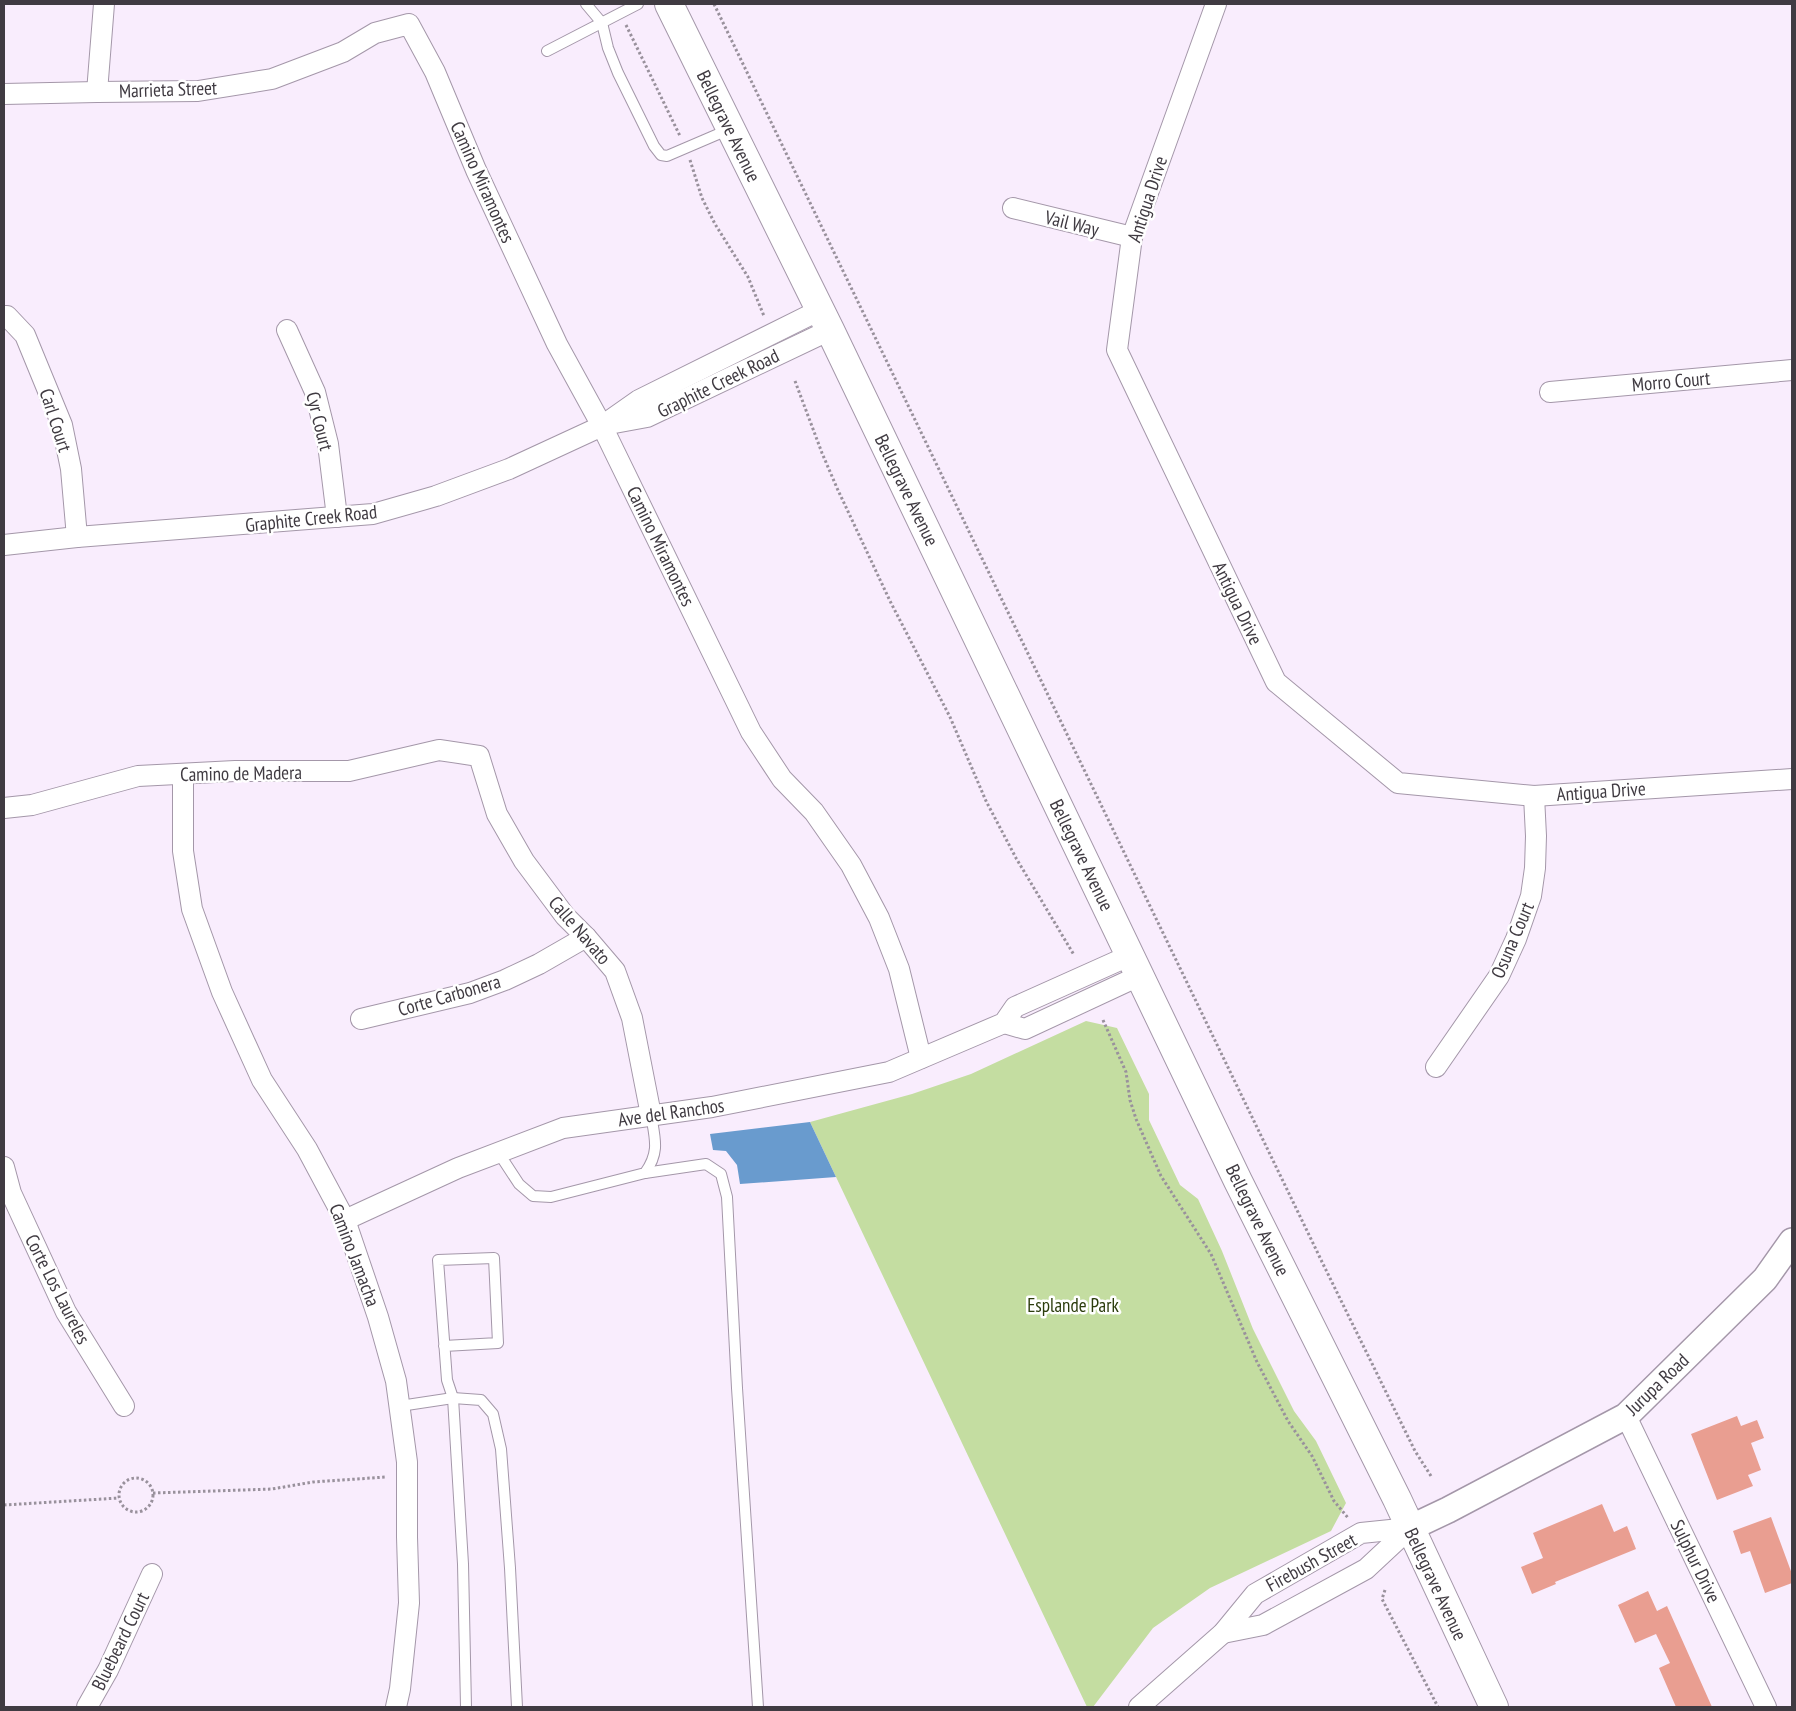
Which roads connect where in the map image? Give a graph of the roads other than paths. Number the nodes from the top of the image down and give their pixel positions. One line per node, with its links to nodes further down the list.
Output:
1 (104, 4): 9 (street)
2 (586, 4): 6 (lane)
3 (638, 4): 6 (lane)
4 (668, 4): 11 (main road, Bellegrave Avenue)
5 (1216, 4): 13 (street, Antigua Drive)
6 (602, 23): 8 (lane); 11 (lane)
7 (410, 24): 9 (street, Marrieta Street); 19 (street, Camino Miramontes)
8 (547, 51)
9 (97, 92): 10 (street, Marrieta Street)
10 (4, 94)
11 (730, 129): 15 (main road, Bellegrave Avenue)
12 (1013, 208): 13 (street, Vail Way)
13 (1132, 237): 26 (street, Antigua Drive)
14 (4, 316): 21 (street, Carl Court)
15 (825, 320): 19 (street, Graphite Creek Road); 29 (main road, Bellegrave Avenue)
16 (287, 330): 20 (street, Cyr Court)
17 (1792, 370): 18 (street, Morro Court)
18 (1550, 392)
19 (602, 426): 20 (street, Graphite Creek Road); 31 (street, Camino Miramontes)
20 (338, 517): 21 (street, Graphite Creek Road)
21 (77, 537): 22 (street, Graphite Creek Road)
22 (4, 545)
23 (479, 756): 24 (street, Camino de Madera); 28 (street, Calle Navato)
24 (183, 774): 27 (street, Camino de Madera); 37 (street, Camino Jamacha)
25 (1792, 779): 26 (street, Antigua Drive)
26 (1534, 796): 32 (street, Osuna Court)
27 (4, 808)
28 (586, 937): 30 (street, Corte Carbonera); 33 (street, Calle Navato)
29 (1136, 965): 31 (street, Ave del Ranchos); 44 (main road, Bellegrave Avenue)
30 (361, 1019)
31 (921, 1058): 33 (street, Ave del Ranchos)
32 (1436, 1067)
33 (651, 1115): 34 (street, Ave del Ranchos); 36 (lane)
34 (498, 1152): 36 (lane); 37 (street, Ave del Ranchos)
35 (4, 1167): 41 (street, Corte Los Laureles)
36 (645, 1173): 51 (lane)
37 (345, 1220): 42 (street, Camino Jamacha)
38 (1792, 1242): 43 (street, Jurupa Road)
39 (444, 1346): 39 (lane); 40 (lane)
40 (453, 1398): 42 (lane); 49 (lane); 50 (lane)
41 (124, 1406)
42 (400, 1406): 48 (street, Camino Jamacha)
43 (1626, 1416): 44 (street, Jurupa Road); 54 (street, Sulphur Drive)
44 (1410, 1528): 46 (street, Firebush Street); 46 (street, Firebush Street); 53 (main road, Bellegrave Avenue)
45 (152, 1574): 47 (street, Bluebeard Court)
46 (1223, 1633): 52 (street, Firebush Street)
47 (87, 1707)
48 (396, 1707)
49 (466, 1707)
50 (517, 1707)
51 (758, 1707)
52 (1139, 1707)
53 (1494, 1707)
54 (1766, 1707)

